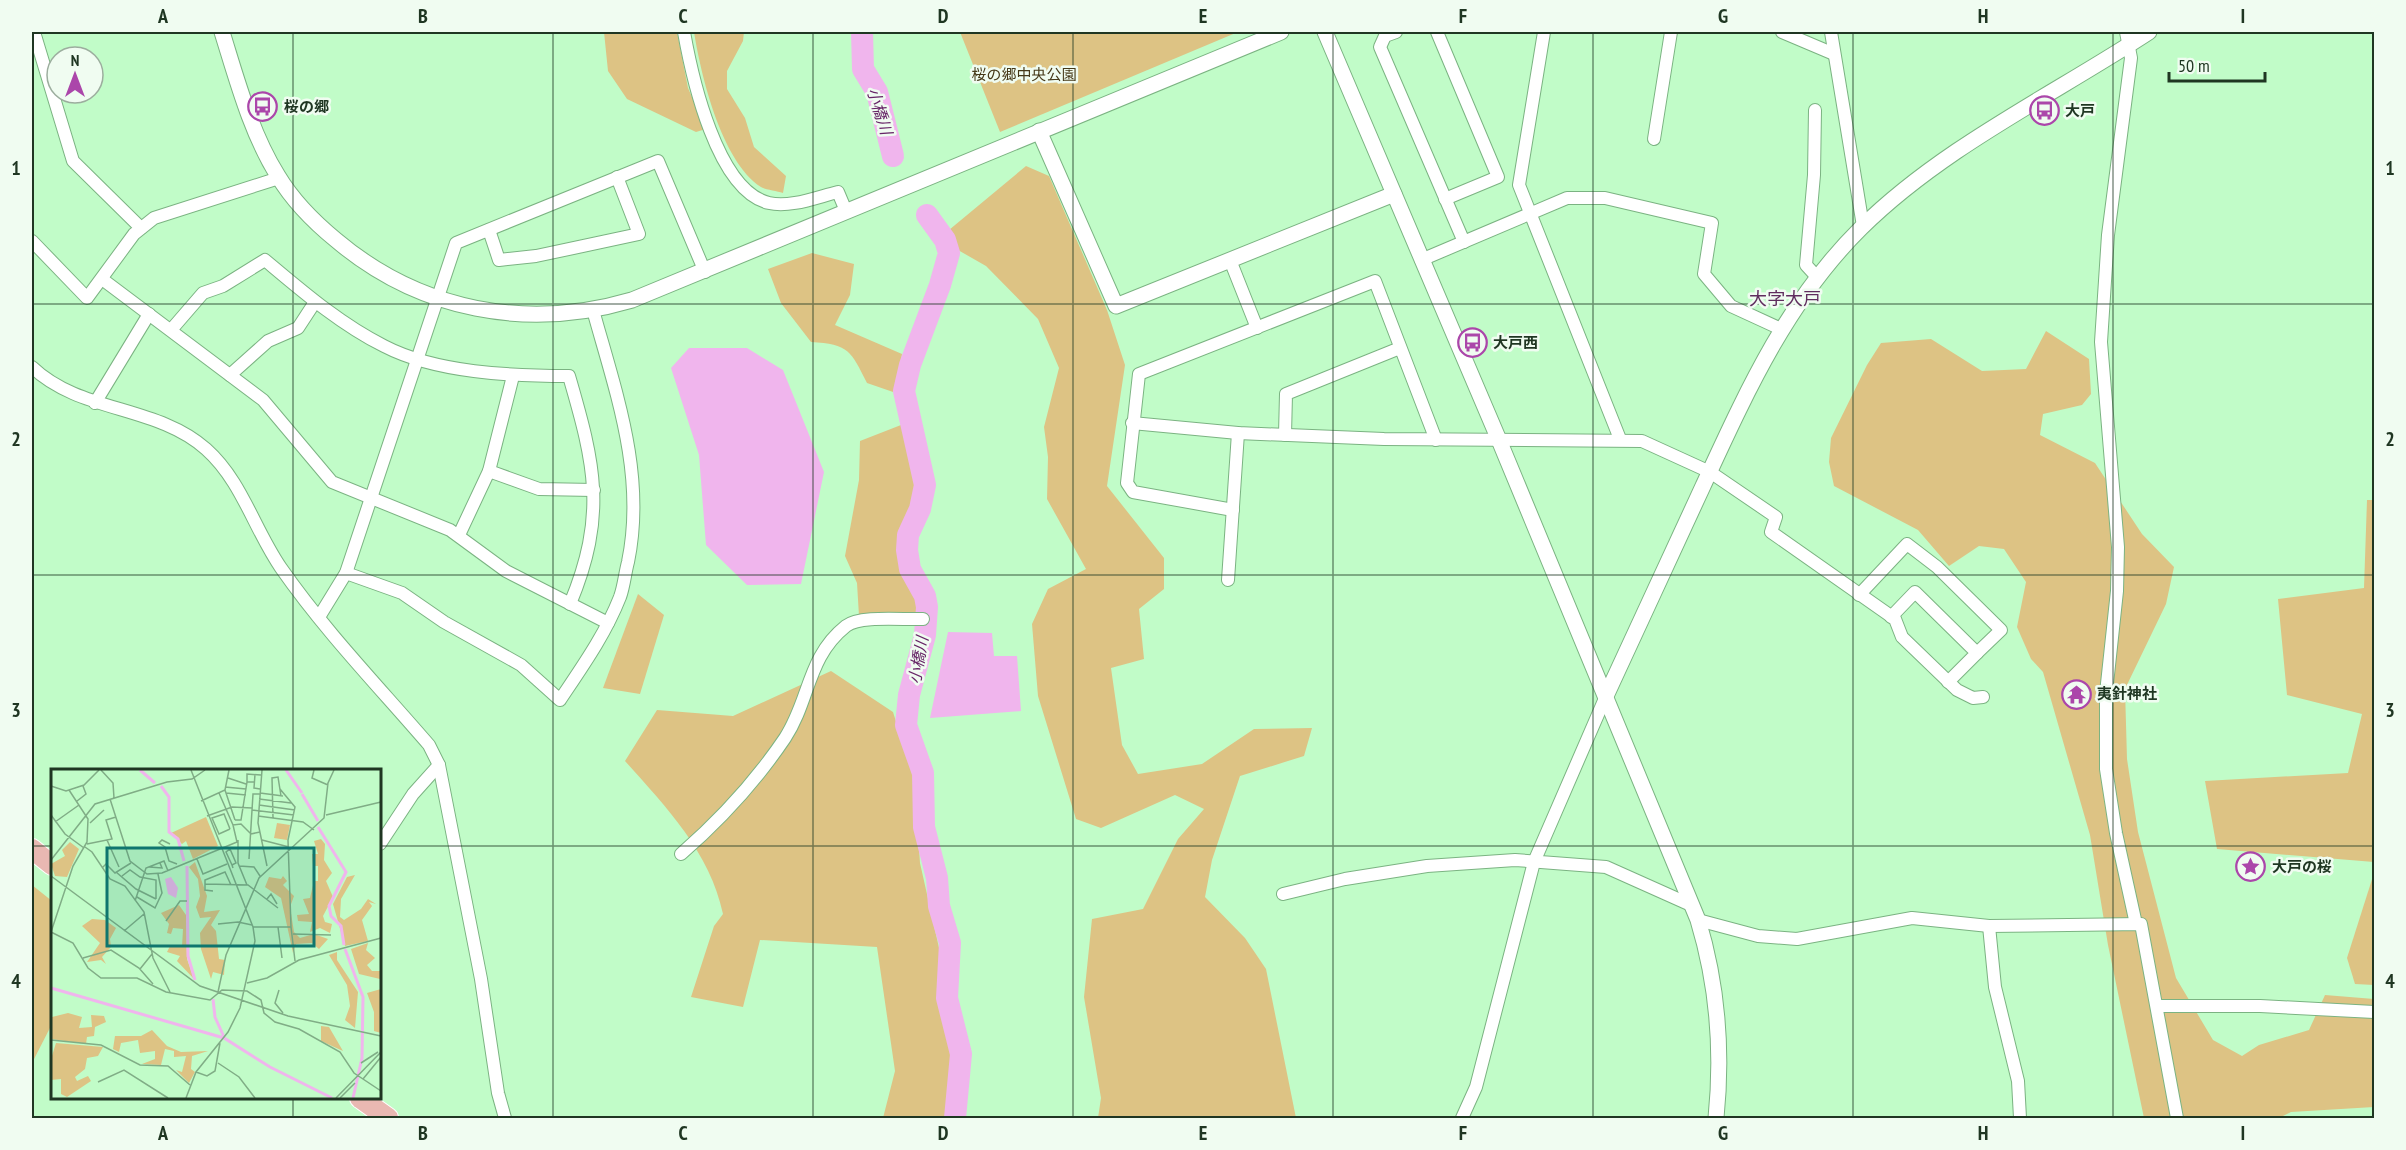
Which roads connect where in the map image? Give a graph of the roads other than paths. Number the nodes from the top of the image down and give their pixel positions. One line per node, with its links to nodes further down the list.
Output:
1 (34, 32): 25 (street)
2 (222, 32): 19 (street)
3 (684, 32): 22 (street)
4 (1281, 32): 16 (street)
5 (1325, 32): 20 (street)
6 (1396, 32): 21 (street)
7 (1437, 32): 21 (street)
8 (1544, 32): 23 (street)
9 (1671, 32): 17 (street)
10 (1782, 32): 14 (street)
11 (1831, 32): 14 (street)
12 (2149, 32): 13 (street)
13 (2128, 38): 24 (street); 80 (street)
14 (1834, 54): 24 (street)
15 (1815, 110): 32 (street)
16 (1039, 130): 22 (street); 29 (street)
17 (1654, 139)
18 (617, 177): 26 (street); 26 (street); 31 (street)
19 (279, 178): 25 (street); 34 (street)
20 (1394, 194): 29 (street); 30 (street)
21 (1445, 199): 28 (street)
22 (846, 211): 31 (street)
23 (1530, 214): 28 (street); 39 (street); 50 (street)
24 (1863, 226): 32 (street)
25 (141, 228): 33 (street)
26 (489, 230): 34 (street)
27 (32, 241): 33 (street)
28 (1464, 242): 30 (street)
29 (1230, 260): 38 (street)
30 (1421, 260): 52 (street)
31 (705, 272): 36 (street)
32 (1817, 277): 39 (street)
33 (102, 279): 37 (street)
34 (439, 300): 36 (street); 42 (street)
35 (315, 302): 40 (street); 42 (street); 44 (street)
36 (593, 310): 66 (street)
37 (149, 315): 40 (street); 46 (street)
38 (1257, 328): 41 (street); 47 (street)
39 (1780, 329): 54 (street)
40 (171, 330): 44 (street)
41 (1400, 348): 49 (street); 51 (street)
42 (419, 358): 45 (street); 56 (street)
43 (32, 367): 46 (street)
44 (230, 375): 56 (street)
45 (513, 376): 53 (street); 55 (street)
46 (95, 403): 63 (street)
47 (1132, 423): 48 (street); 57 (street)
48 (1238, 433): 49 (street); 57 (street)
49 (1285, 435): 51 (street)
50 (1620, 439): 52 (street); 54 (street)
51 (1436, 440): 52 (street)
52 (1499, 440): 69 (street)
53 (489, 471): 55 (street); 58 (street)
54 (1710, 472): 61 (street); 69 (street)
55 (594, 490): 62 (street)
56 (371, 499): 58 (street); 59 (street)
57 (1233, 510): 60 (street)
58 (459, 535): 62 (street)
59 (346, 573): 63 (street); 66 (street)
60 (1228, 580)
61 (1859, 596): 64 (street); 67 (street)
62 (570, 604): 66 (street)
63 (319, 617): 71 (street)
64 (1891, 617): 67 (street); 68 (street)
65 (923, 619): 74 (street)
66 (608, 622)
67 (1977, 653): 68 (street)
68 (1948, 681): 70 (street)
69 (1606, 696): 75 (street); 78 (street)
70 (1983, 697)
71 (439, 765): 72 (street); 86 (street)
72 (381, 842)
73 (32, 849): 76 (main road)
74 (681, 854)
75 (1534, 862): 77 (street); 78 (street); 87 (street)
76 (51, 864)
77 (1283, 894)
78 (1691, 905): 79 (street)
79 (1698, 920): 81 (street); 88 (street)
80 (2136, 924): 81 (street); 82 (street)
81 (1989, 926): 89 (street)
82 (2157, 1006): 83 (street); 90 (street)
83 (2374, 1012)
84 (361, 1099): 85 (main road)
85 (388, 1119)
86 (505, 1119)
87 (1462, 1119)
88 (1716, 1119)
89 (2020, 1119)
90 (2177, 1119)

